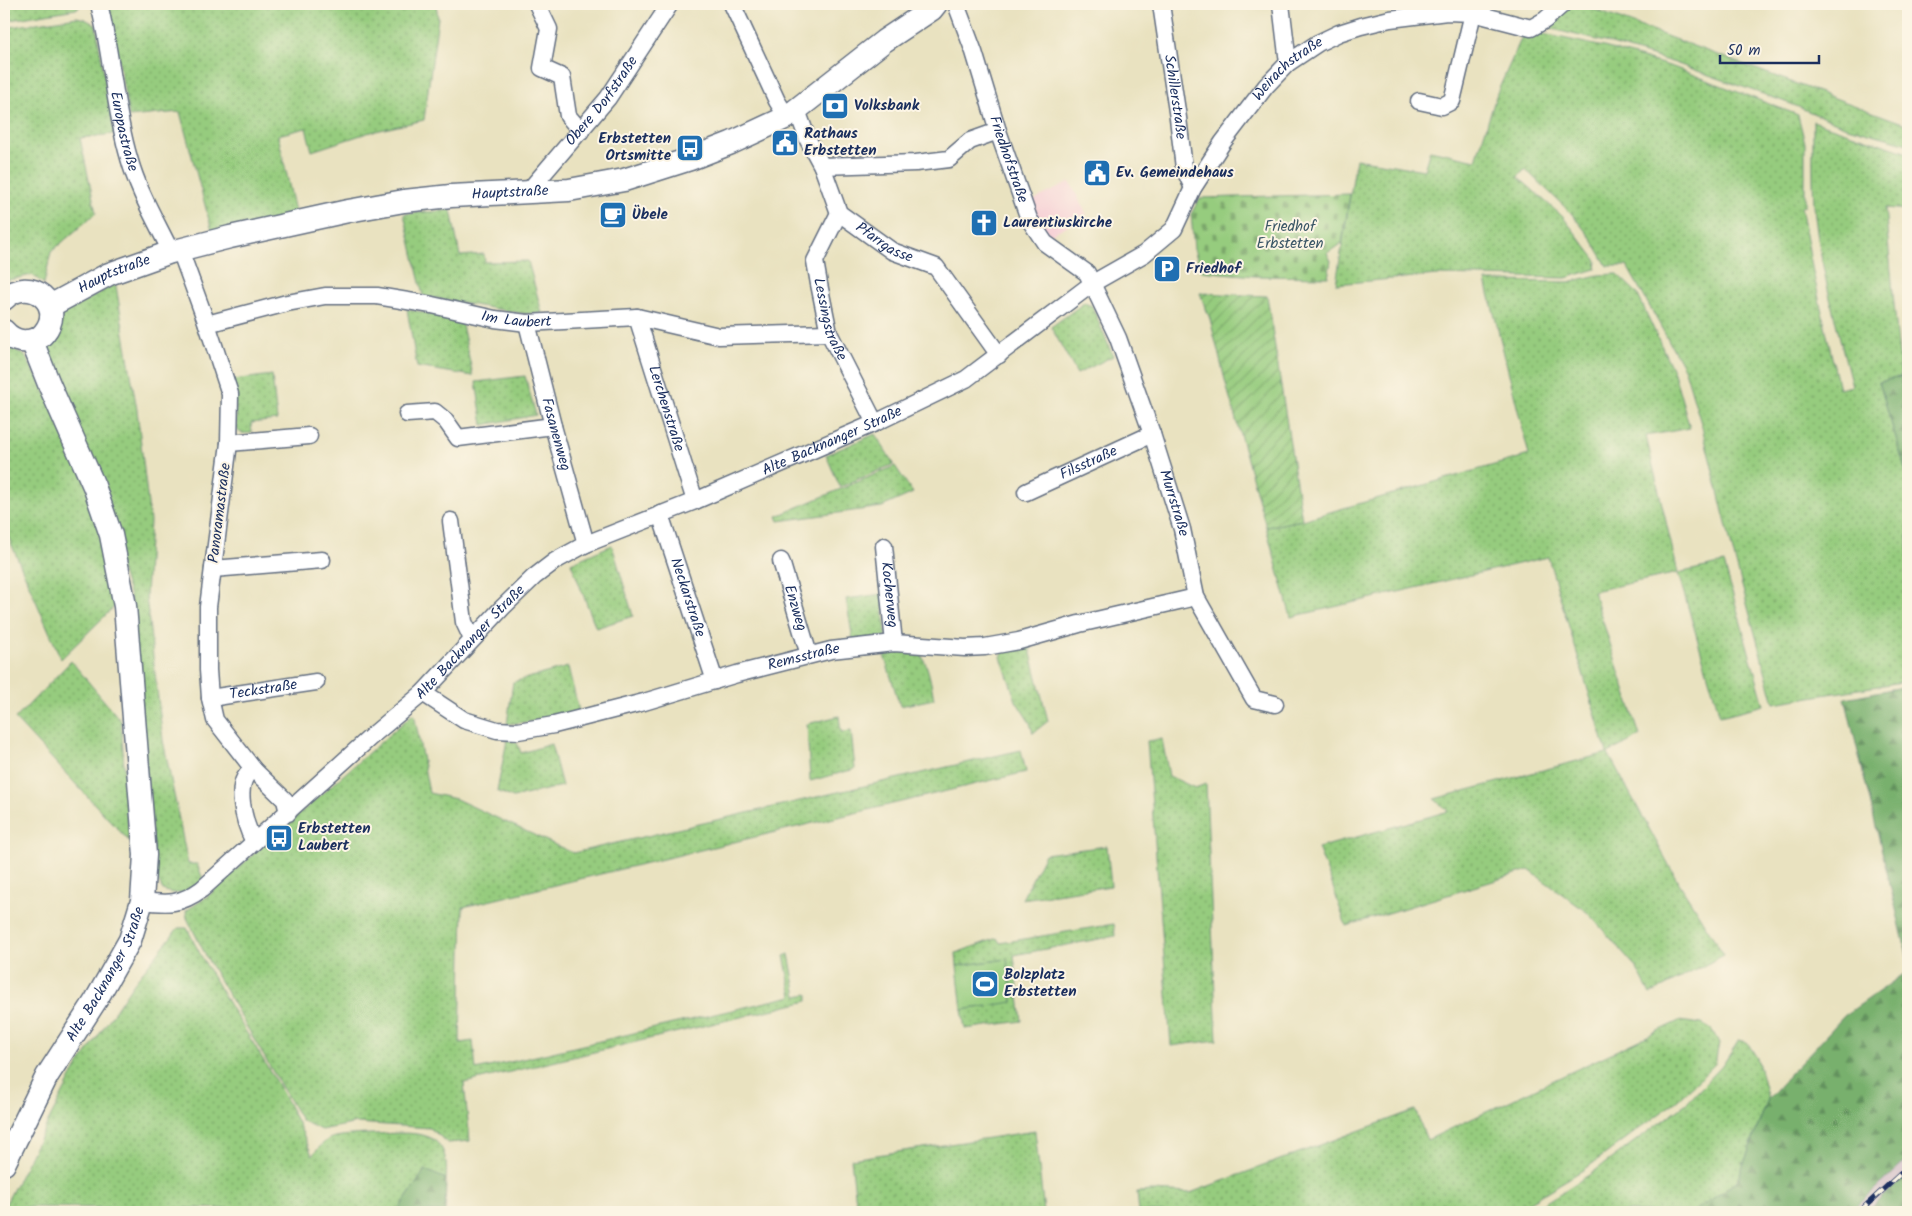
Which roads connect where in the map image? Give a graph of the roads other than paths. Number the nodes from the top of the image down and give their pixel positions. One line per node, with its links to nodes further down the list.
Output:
1 (99, 4): 20 (street, Europastraße)
2 (537, 4): 14 (street)
3 (670, 4): 14 (street, Obere Dorfstraße)
4 (732, 4): 13 (street, Pfarrgasse)
5 (936, 4): 13 (street, Hauptstraße)
6 (956, 4): 15 (street, Friedhofstraße)
7 (1161, 4): 17 (street, Schillerstraße)
8 (1281, 4): 11 (street)
9 (1563, 4): 10 (street, Weirachstraße)
10 (1479, 11): 11 (street, Weirachstraße); 12 (street)
11 (1288, 63): 17 (street, Weirachstraße)
12 (1419, 101)
13 (792, 113): 16 (street, Pfarrgasse); 18 (street, Hauptstraße)
14 (581, 131): 18 (street, Obere Dorfstraße)
15 (998, 131): 16 (street); 21 (street, Friedhofstraße)
16 (822, 166): 19 (street, Pfarrgasse)
17 (1193, 188): 21 (street, Weirachstraße)
18 (526, 194): 20 (street, Hauptstraße)
19 (839, 213): 28 (street, Lessingstraße); 30 (street, Pfarrgasse)
20 (176, 251): 23 (street, Hauptstraße); 26 (street, Panoramastraße)
21 (1092, 283): 30 (street, Alte Backnanger Straße); 34 (street, Murrstraße)
22 (4, 299): 23 (street)
23 (50, 306): 29 (street)
24 (637, 317): 25 (street, Im Laubert); 28 (street, Im Laubert); 38 (street, Lerchenstraße)
25 (527, 323): 26 (street, Im Laubert); 33 (street, Fasanenweg)
26 (207, 324): 36 (street, Panoramastraße)
27 (4, 331): 29 (street)
28 (828, 333): 32 (street, Lessingstraße)
29 (32, 341): 58 (street)
30 (1000, 355): 32 (street, Alte Backnanger Straße)
31 (407, 414): 33 (street)
32 (875, 423): 38 (street, Alte Backnanger Straße)
33 (553, 426): 41 (street, Fasanenweg)
34 (1152, 434): 37 (street, Filsstraße); 46 (street, Murrstraße)
35 (309, 436): 36 (street)
36 (229, 443): 45 (street, Panoramastraße)
37 (1026, 492)
38 (695, 501): 39 (street, Alte Backnanger Straße)
39 (660, 514): 41 (street, Alte Backnanger Straße); 50 (street, Neckarstraße)
40 (451, 521): 47 (street)
41 (586, 544): 47 (street, Alte Backnanger Straße)
42 (884, 546): 48 (street, Kocherweg)
43 (322, 560): 45 (street)
44 (781, 562): 49 (street, Enzweg)
45 (213, 569): 53 (street, Panoramastraße)
46 (1196, 597): 48 (street, Remsstraße); 54 (street, Murrstraße)
47 (472, 639): 52 (street, Alte Backnanger Straße)
48 (894, 643): 49 (street, Remsstraße)
49 (809, 655): 50 (street, Remsstraße)
50 (714, 680): 52 (street, Remsstraße)
51 (316, 682): 53 (street, Teckstraße)
52 (423, 693): 56 (street, Alte Backnanger Straße)
53 (210, 698): 55 (street, Panoramastraße)
54 (1275, 704)
55 (254, 770): 56 (street, Panoramastraße); 57 (street)
56 (288, 813): 57 (street, Alte Backnanger Straße)
57 (254, 842): 58 (street, Alte Backnanger Straße)
58 (142, 901): 59 (street, Alte Backnanger Straße)
59 (4, 1164)

